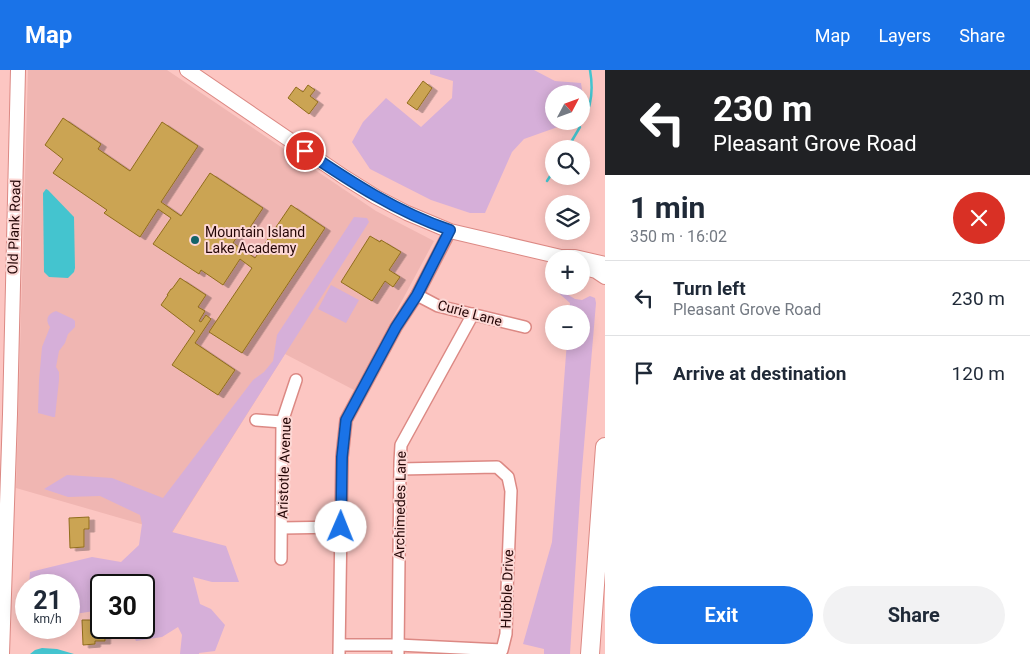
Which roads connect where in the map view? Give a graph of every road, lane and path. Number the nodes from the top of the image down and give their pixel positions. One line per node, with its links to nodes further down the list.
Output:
1 (18, 70): 13 (street, Old Plank Road)
2 (187, 70): 3 (street)
3 (450, 230): 4 (street); 9 (street)
4 (545, 254)
5 (590, 260): 6 (street)
6 (605, 264)
7 (590, 269): 8 (street)
8 (605, 277)
9 (417, 295): 10 (street, Curie Lane); 19 (street)
10 (472, 314): 11 (street, Curie Lane); 17 (street, Archimedes Lane)
11 (525, 327)
12 (296, 380): 15 (street, Aristotle Avenue)
13 (5, 414): 26 (street, Old Plank Road)
14 (256, 420): 15 (street)
15 (282, 422): 20 (street, Aristotle Avenue)
16 (605, 447): 18 (highway)
17 (400, 469): 25 (street, Archimedes Lane); 25 (street, Hubble Drive)
18 (603, 494): 27 (highway)
19 (341, 527): 20 (street); 24 (street)
20 (282, 528): 22 (street, Aristotle Avenue)
21 (605, 545): 23 (highway)
22 (281, 559)
23 (605, 644)
24 (339, 650): 25 (street, Hubble Drive)
25 (398, 650)
26 (2, 654)
27 (590, 654)

